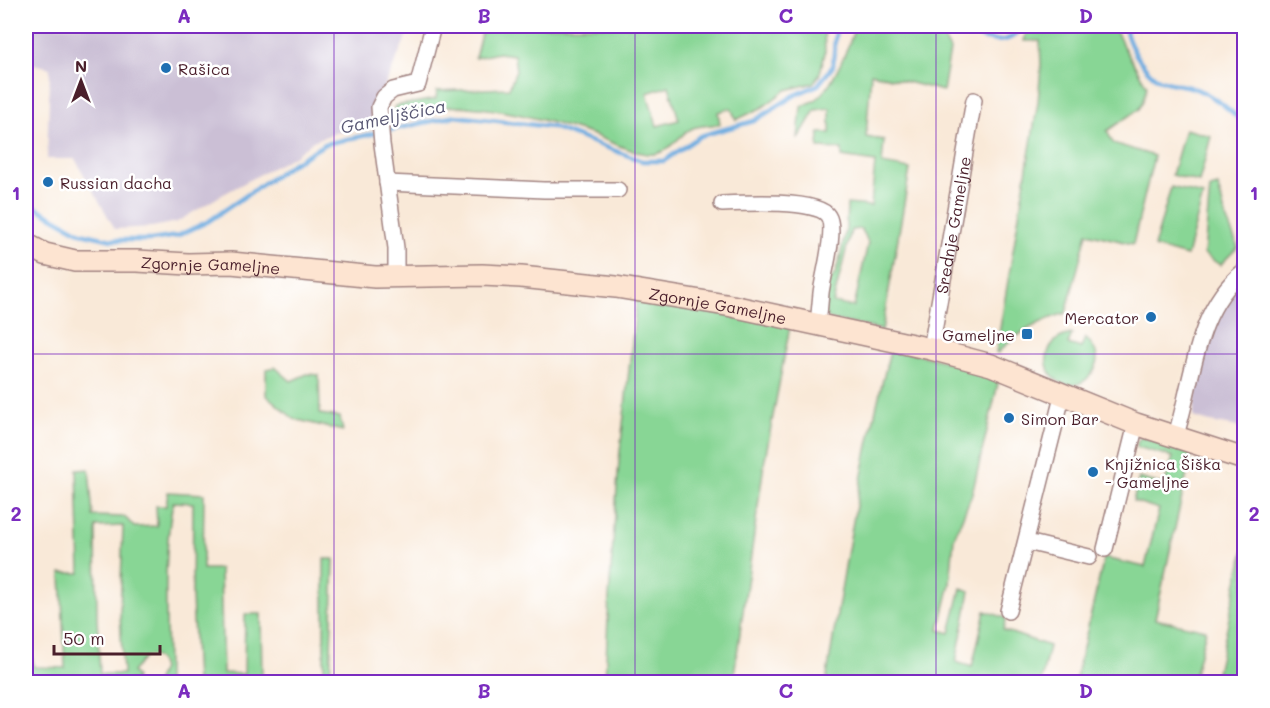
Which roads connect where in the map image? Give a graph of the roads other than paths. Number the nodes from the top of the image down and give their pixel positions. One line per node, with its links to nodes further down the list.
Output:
1 (433, 26): 3 (street)
2 (974, 100): 10 (street, Srednje Gameljne)
3 (387, 183): 4 (street); 8 (street)
4 (618, 190)
5 (722, 204): 9 (street)
6 (26, 244): 8 (street, Zgornje Gameljne)
7 (1245, 271): 13 (street)
8 (396, 276): 9 (street, Zgornje Gameljne)
9 (818, 325): 10 (street)
10 (931, 349): 11 (street)
11 (1063, 393): 12 (street); 15 (street)
12 (1136, 424): 13 (street); 16 (street)
13 (1175, 438): 14 (street)
14 (1245, 459)
15 (1027, 542): 17 (street); 18 (street)
16 (1105, 549)
17 (1089, 557)
18 (1008, 611)

